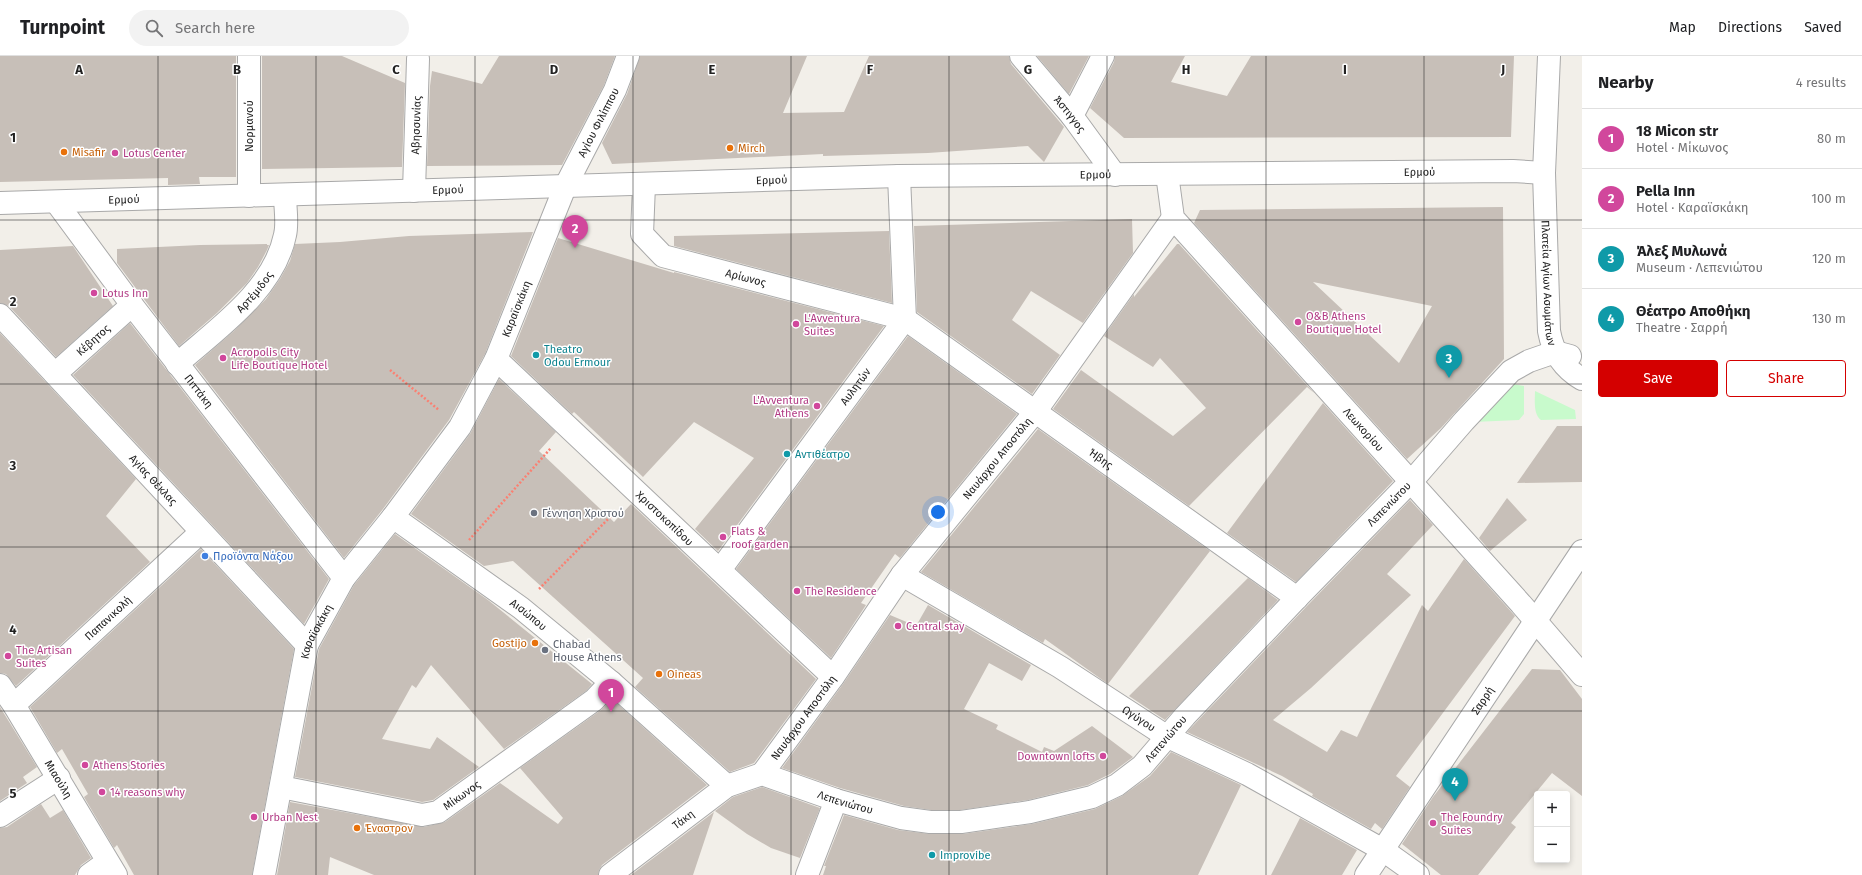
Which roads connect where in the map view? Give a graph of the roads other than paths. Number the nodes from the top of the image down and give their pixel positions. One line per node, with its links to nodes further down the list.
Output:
1 (249, 56): 16 (street, Νορμανού)
2 (628, 56): 13 (street, Αγίου Φιλίππου)
3 (1021, 56): 7 (street, Άστιγγος)
4 (1103, 56): 7 (street)
5 (1549, 56): 8 (street)
6 (418, 59): 14 (street, Αβησσυνίας)
7 (1072, 116): 10 (street, Άστιγγος)
8 (1544, 173): 9 (street, Ερμού); 23 (street, Πλατεία Αγίων Ασωμάτων)
9 (1167, 174): 10 (street, Ερμού); 19 (street)
10 (1115, 175): 11 (street, Ερμού)
11 (899, 176): 12 (street, Ερμού); 22 (street)
12 (644, 185): 13 (street, Ερμού); 22 (street, Αρίωνος)
13 (565, 187): 14 (street, Ερμού); 24 (street, Καραϊσκάκη)
14 (414, 191): 15 (street, Ερμού)
15 (285, 195): 16 (street, Ερμού); 25 (street, Αρτέμιδος)
16 (249, 196): 17 (street, Ερμού)
17 (56, 202): 18 (street, Ερμού); 20 (street, Πιττάκη)
18 (0, 203)
19 (1173, 218): 28 (street, Ναυάρχου Αποστόλη); 29 (street, Λεωκορίου)
20 (132, 306): 25 (street, Πιττάκη); 26 (street, Κέβητος)
21 (0, 315): 26 (street, Αγίας Θέκλας)
22 (905, 319): 28 (street, Ήβης); 33 (street, Αυλητών)
23 (1569, 358): 27 (street, Πλατεία Αγίων Ασωμάτων); 29 (street, Λεπενιώτου)
24 (496, 359): 30 (street, Καραϊσκάκη); 33 (street, Χριστοκοπίδου)
25 (177, 364): 35 (street, Πιττάκη)
26 (55, 374): 31 (street, Αγίας Θέκλας)
27 (1582, 379)
28 (1035, 412): 34 (street, Ναυάρχου Αποστόλη); 36 (street, Ήβης)
29 (1410, 482): 36 (street, Λεπενιώτου); 37 (street, Λεωκορίου)
30 (393, 517): 35 (street, Καραϊσκάκη); 43 (street, Αισώπου)
31 (202, 532): 39 (street, Αγίας Θέκλας); 45 (street, Παπανικολή)
32 (1582, 551): 37 (street, Σαρρή)
33 (720, 570): 42 (street, Χριστοκοπίδου)
34 (902, 575): 42 (street, Ναυάρχου Αποστόλη); 46 (street, Ωγύγου)
35 (344, 578): 39 (street, Καραϊσκάκη)
36 (1297, 598): 46 (street, Λεπενιώτου)
37 (1536, 620): 38 (street, Λεωκορίου); 53 (street, Σαρρή)
38 (1554, 642): 40 (street); 41 (street, Λεωκορίου)
39 (307, 645): 50 (street, Καραϊσκάκη)
40 (1582, 650)
41 (1582, 675)
42 (833, 677): 47 (street, Ναυάρχου Αποστόλη)
43 (612, 682): 49 (street, Αισώπου); 50 (street, Μίκωνος)
44 (0, 685): 45 (street, Μιαούλη)
45 (14, 705): 48 (street, Μιαούλη)
46 (1166, 736): 51 (street, Λεπενιώτου); 53 (street, Ωγύγου)
47 (762, 774): 49 (street, Τάκη); 51 (street, Λεπενιώτου)
48 (59, 778): 52 (street); 54 (street, Μιαούλη)
49 (727, 786): 57 (street, Τάκη)
50 (281, 787): 56 (street, Καραϊσκάκη)
51 (836, 800): 58 (street)
52 (0, 816)
53 (1383, 850): 59 (street, Σαρρή); 60 (street)
54 (112, 868): 55 (street)
55 (90, 875)
56 (264, 875)
57 (610, 875)
58 (807, 875)
59 (1366, 875)
60 (1418, 875)

